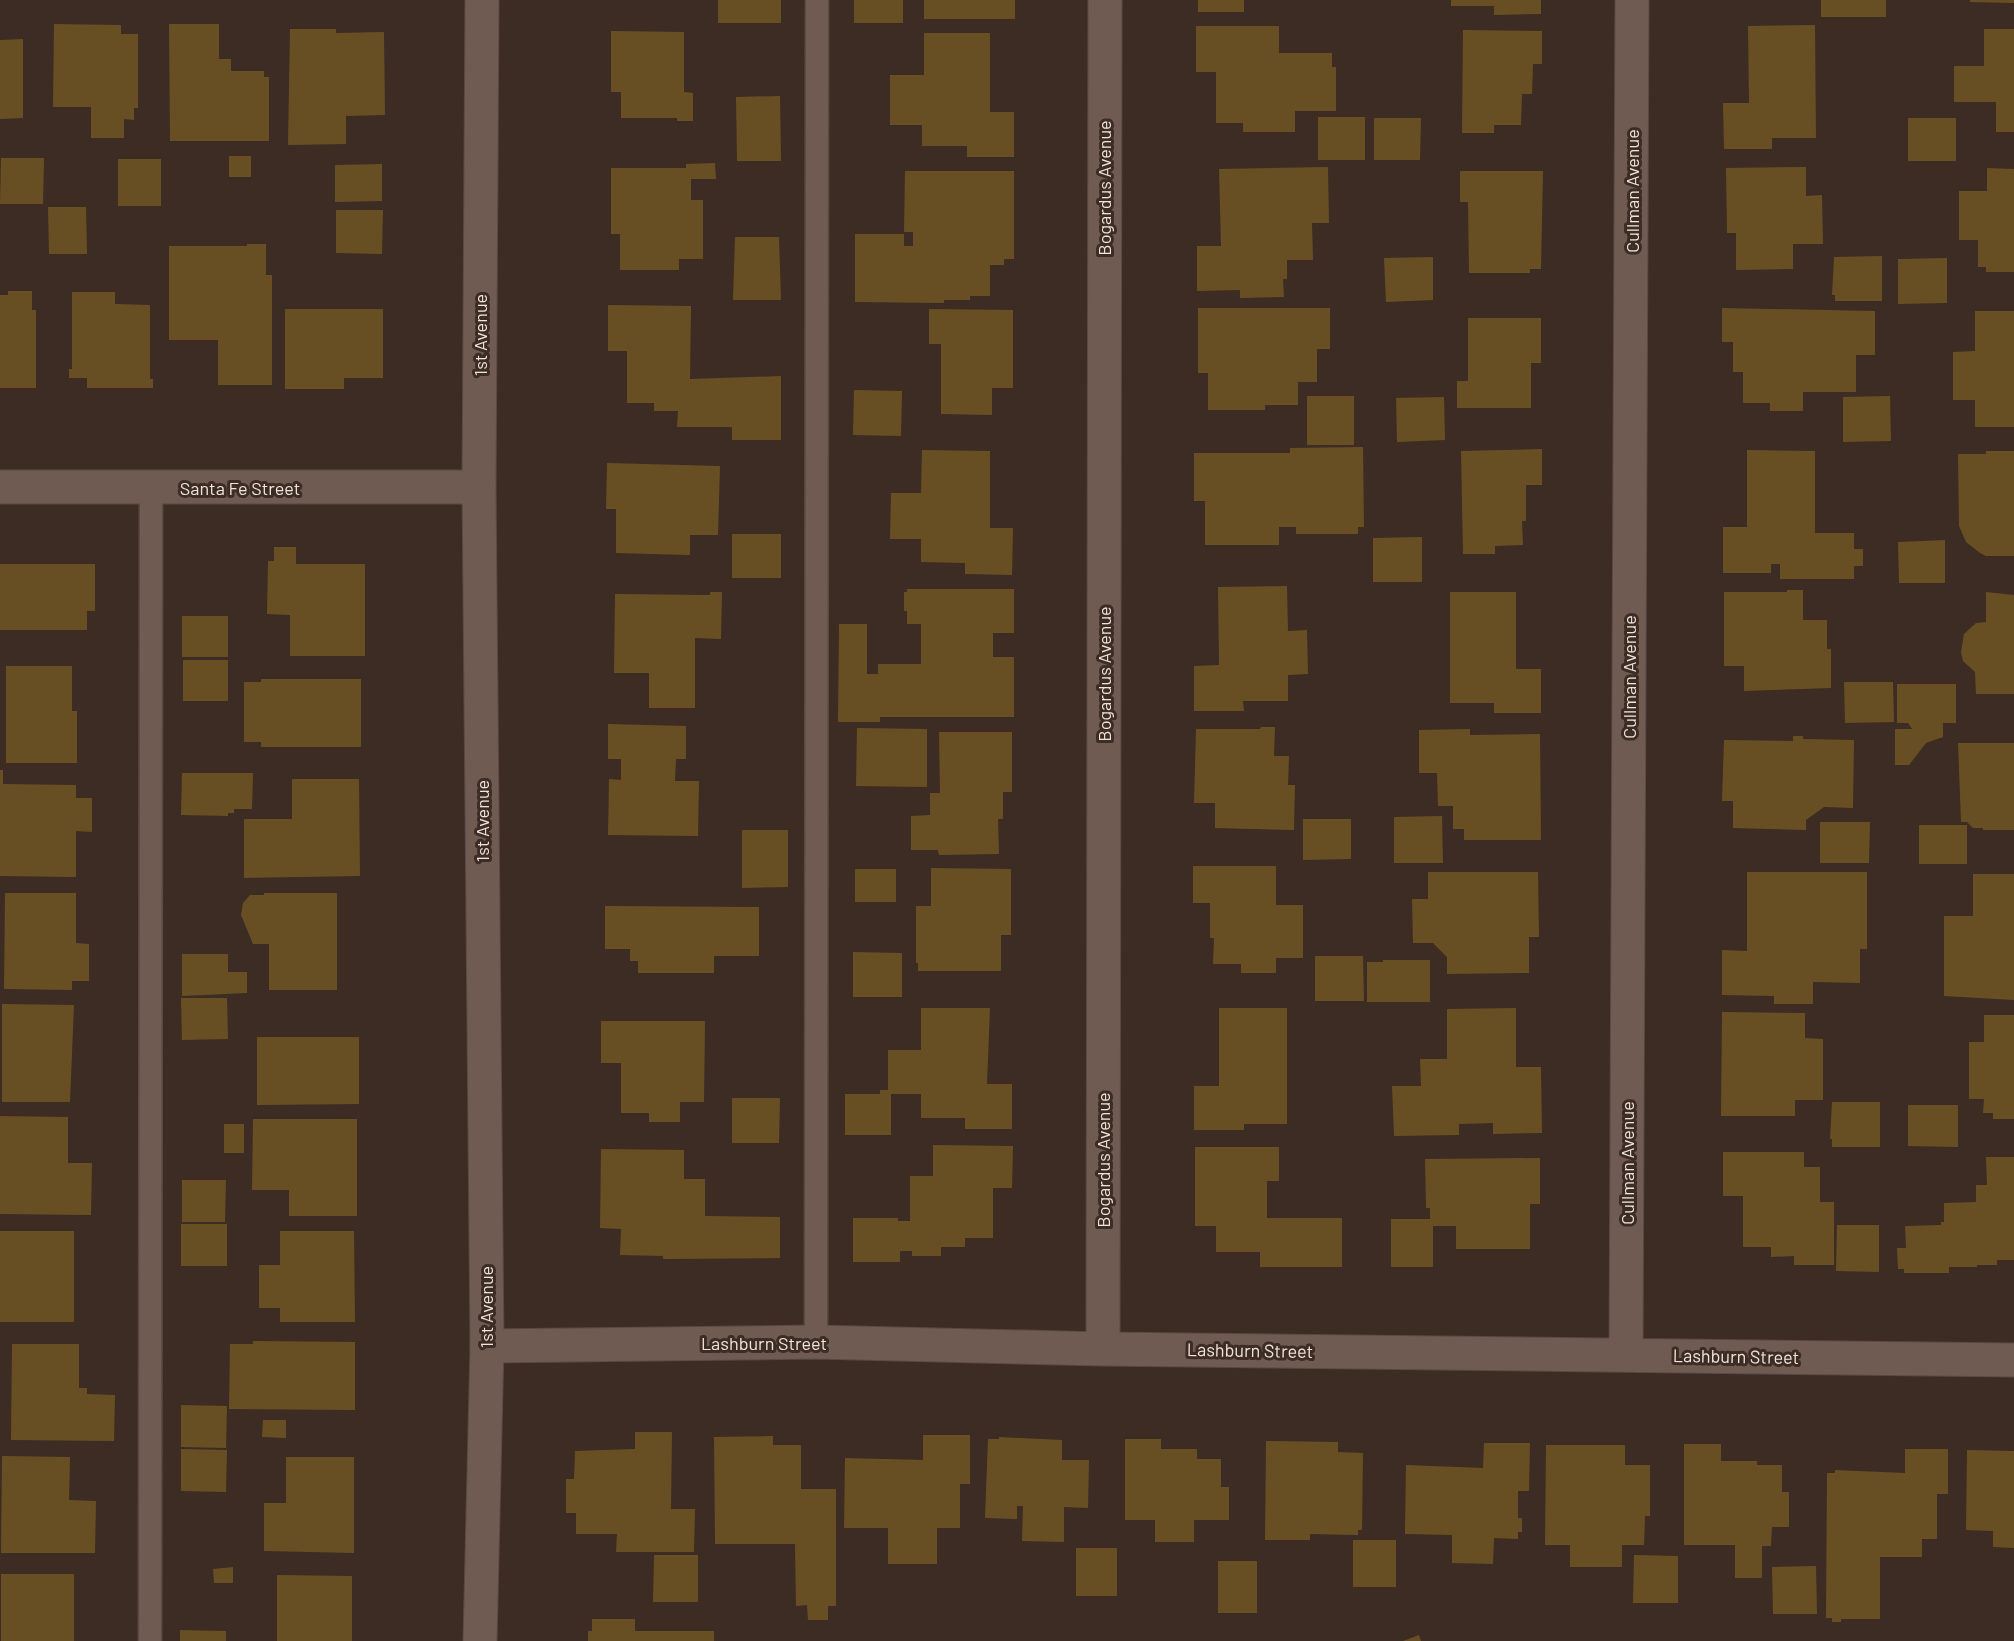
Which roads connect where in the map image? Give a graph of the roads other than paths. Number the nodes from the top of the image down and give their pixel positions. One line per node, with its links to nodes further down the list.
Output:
1 (482, 0): 6 (street, 1st Avenue)
2 (817, 0): 8 (lane)
3 (1105, 0): 10 (street, Bogardus Avenue)
4 (1632, 0): 11 (street, Cullman Avenue)
5 (0, 487): 7 (street, Santa Fe Street)
6 (479, 487): 7 (street, Santa Fe Street); 9 (street, 1st Avenue)
7 (151, 489): 13 (lane)
8 (816, 1342): 9 (street, Lashburn Street); 10 (street, Lashburn Street)
9 (487, 1346): 14 (street, 1st Avenue)
10 (1103, 1349): 11 (street, Lashburn Street)
11 (1626, 1355): 12 (street, Lashburn Street)
12 (2014, 1360)
13 (150, 1641)
14 (480, 1641)

